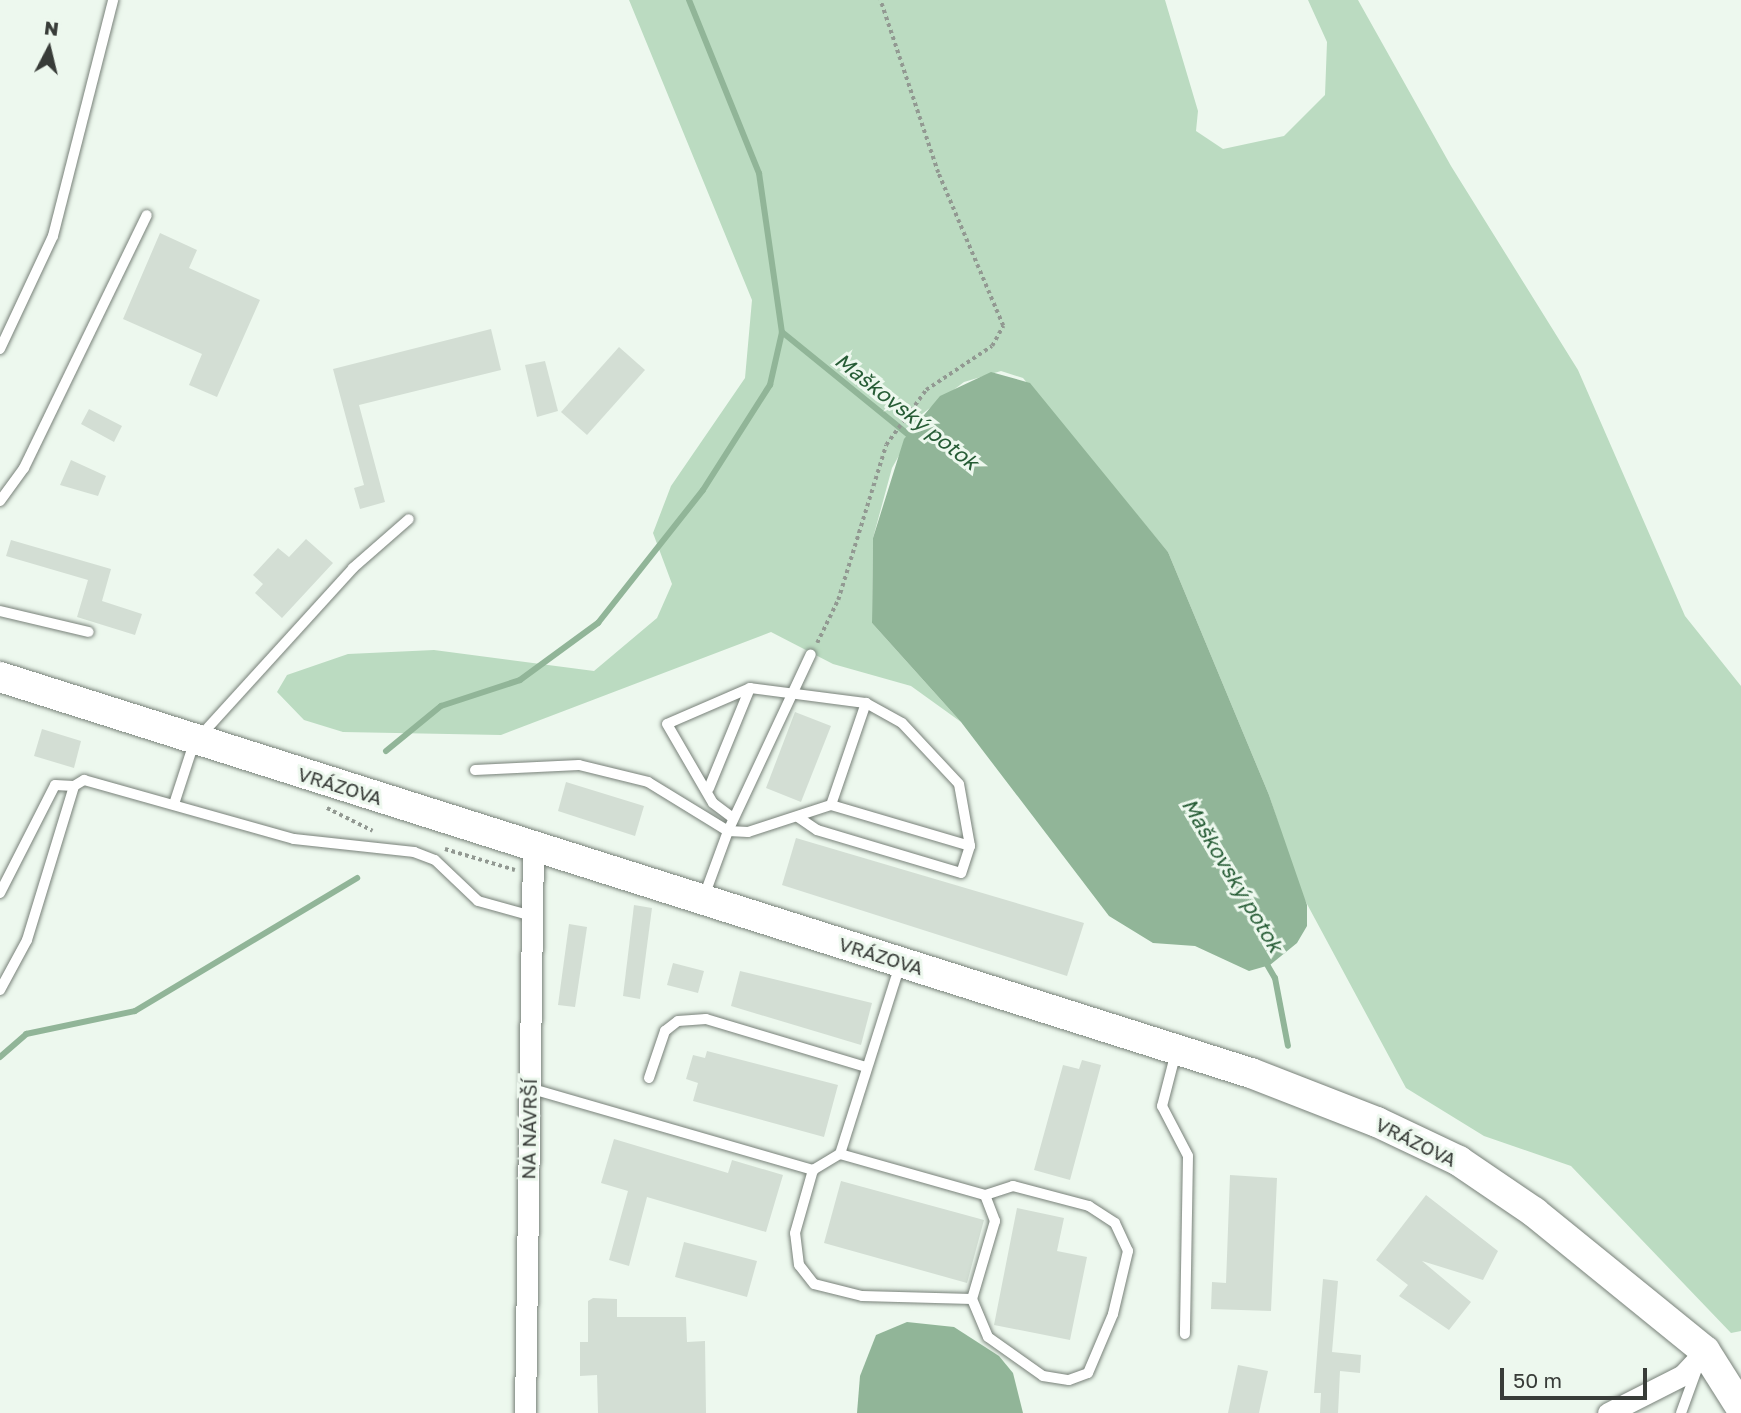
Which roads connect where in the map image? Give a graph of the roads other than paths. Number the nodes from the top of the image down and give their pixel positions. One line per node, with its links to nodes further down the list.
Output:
1 (113, 0): 3 (lane)
2 (147, 215): 4 (lane)
3 (0, 349)
4 (0, 501)
5 (409, 519): 13 (lane)
6 (0, 611): 7 (lane)
7 (89, 632)
8 (811, 654): 11 (lane)
9 (0, 677): 13 (street, VRÁZOVA)
10 (750, 688): 11 (lane); 16 (lane); 16 (lane)
11 (788, 696): 12 (lane); 19 (lane)
12 (866, 703): 18 (lane); 23 (lane)
13 (194, 743): 17 (lane); 22 (street, VRÁZOVA)
14 (475, 770): 21 (lane)
15 (74, 786): 17 (lane); 24 (lane); 28 (lane)
16 (709, 788): 19 (lane)
17 (175, 801): 26 (lane)
18 (831, 805): 20 (lane); 23 (lane)
19 (733, 818): 21 (lane)
20 (799, 818): 21 (lane); 23 (lane)
21 (728, 831): 25 (lane)
22 (533, 845): 25 (street, VRÁZOVA); 26 (street, NA NÁVRŠÍ)
23 (970, 846)
24 (0, 892)
25 (703, 901): 27 (street, VRÁZOVA)
26 (532, 916): 32 (street, NA NÁVRŠÍ)
27 (901, 962): 29 (street, VRÁZOVA); 30 (lane)
28 (0, 990)
29 (1176, 1049): 37 (lane); 38 (street, VRÁZOVA)
30 (866, 1067): 31 (lane); 33 (lane)
31 (649, 1078)
32 (529, 1088): 34 (lane); 41 (street, NA NÁVRŠÍ)
33 (839, 1154): 34 (lane); 35 (lane)
34 (813, 1170): 36 (lane)
35 (985, 1195): 36 (lane); 36 (lane)
36 (972, 1299)
37 (1185, 1334)
38 (1705, 1351): 39 (street); 40 (street, VRÁZOVA); 42 (street); 43 (lane)
39 (1741, 1367)
40 (1741, 1408)
41 (525, 1413)
42 (1608, 1413)
43 (1681, 1413)

